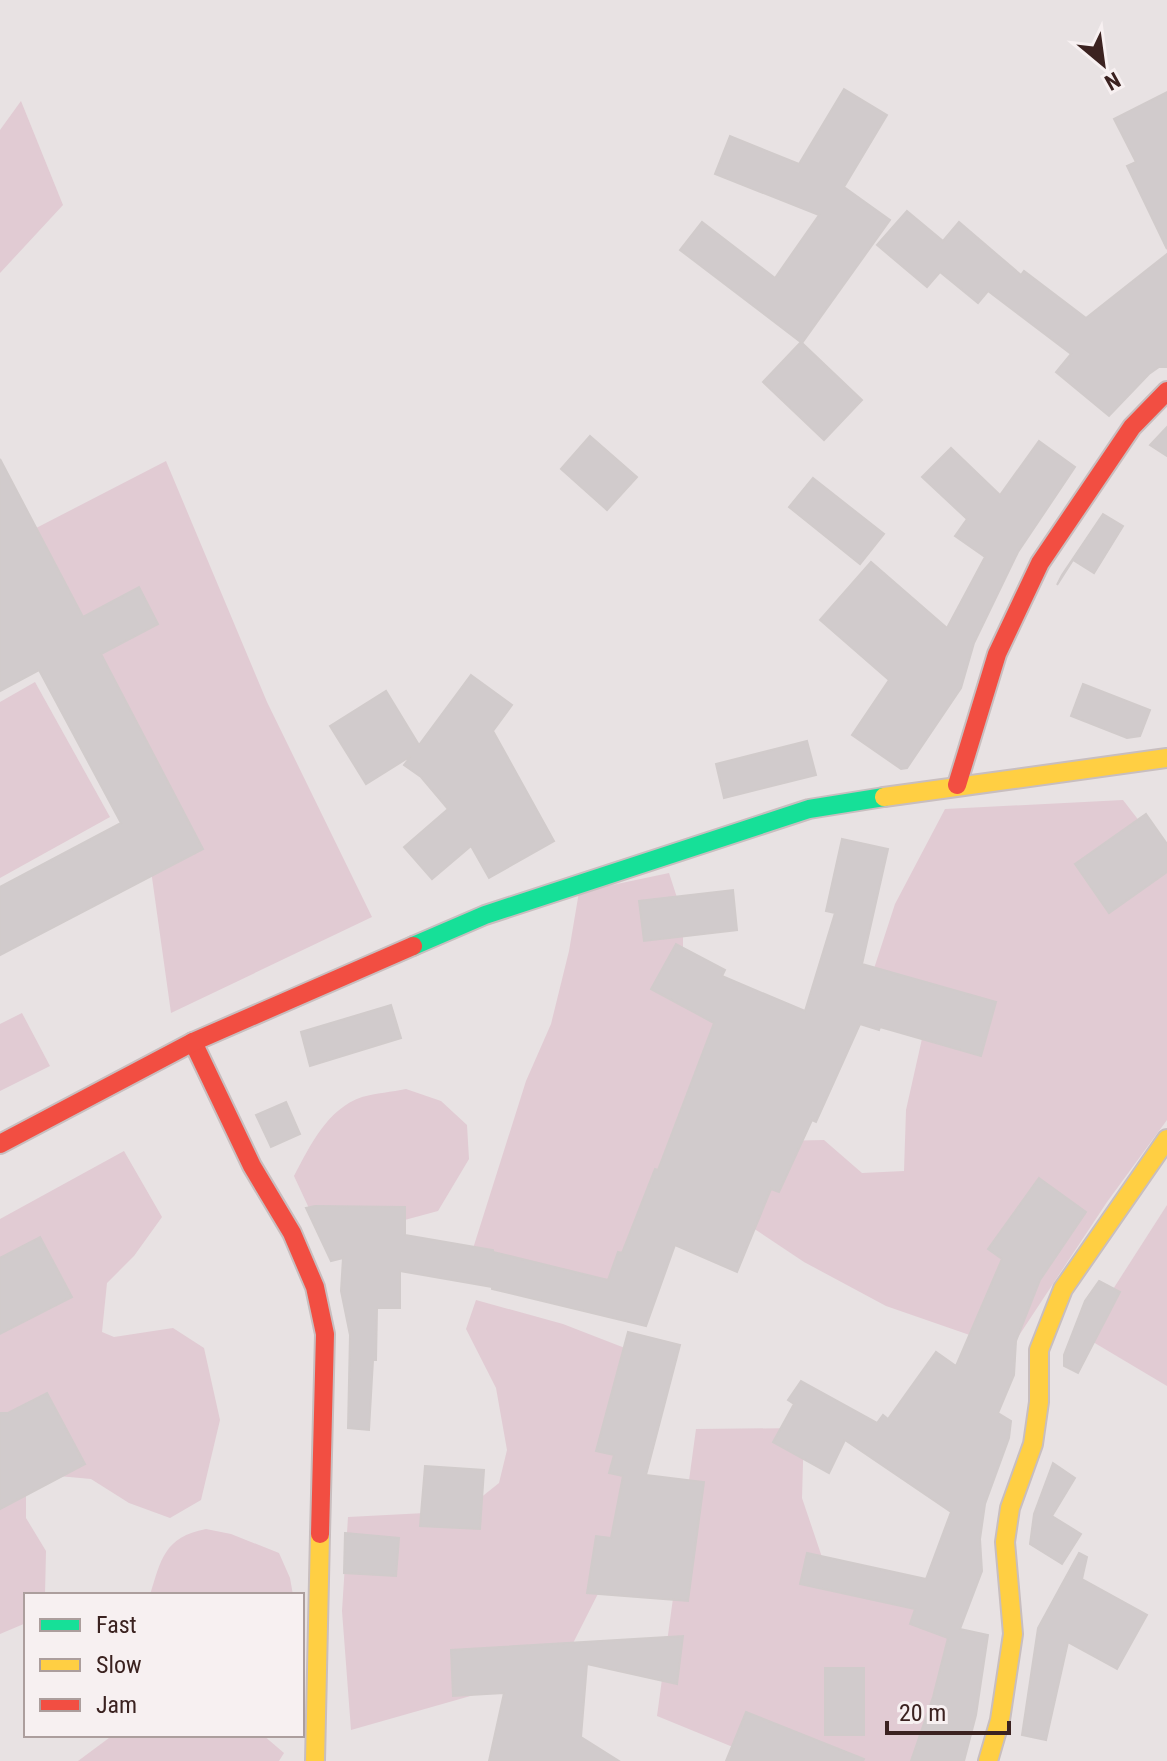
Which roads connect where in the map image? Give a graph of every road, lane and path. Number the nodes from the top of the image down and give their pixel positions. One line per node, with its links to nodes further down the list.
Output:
1 (1167, 391): 3 (street)
2 (1167, 758): 3 (street)
3 (957, 785): 4 (street)
4 (193, 1042): 6 (street); 7 (street)
5 (1167, 1139): 8 (street)
6 (0, 1144)
7 (315, 1761)
8 (988, 1761)

